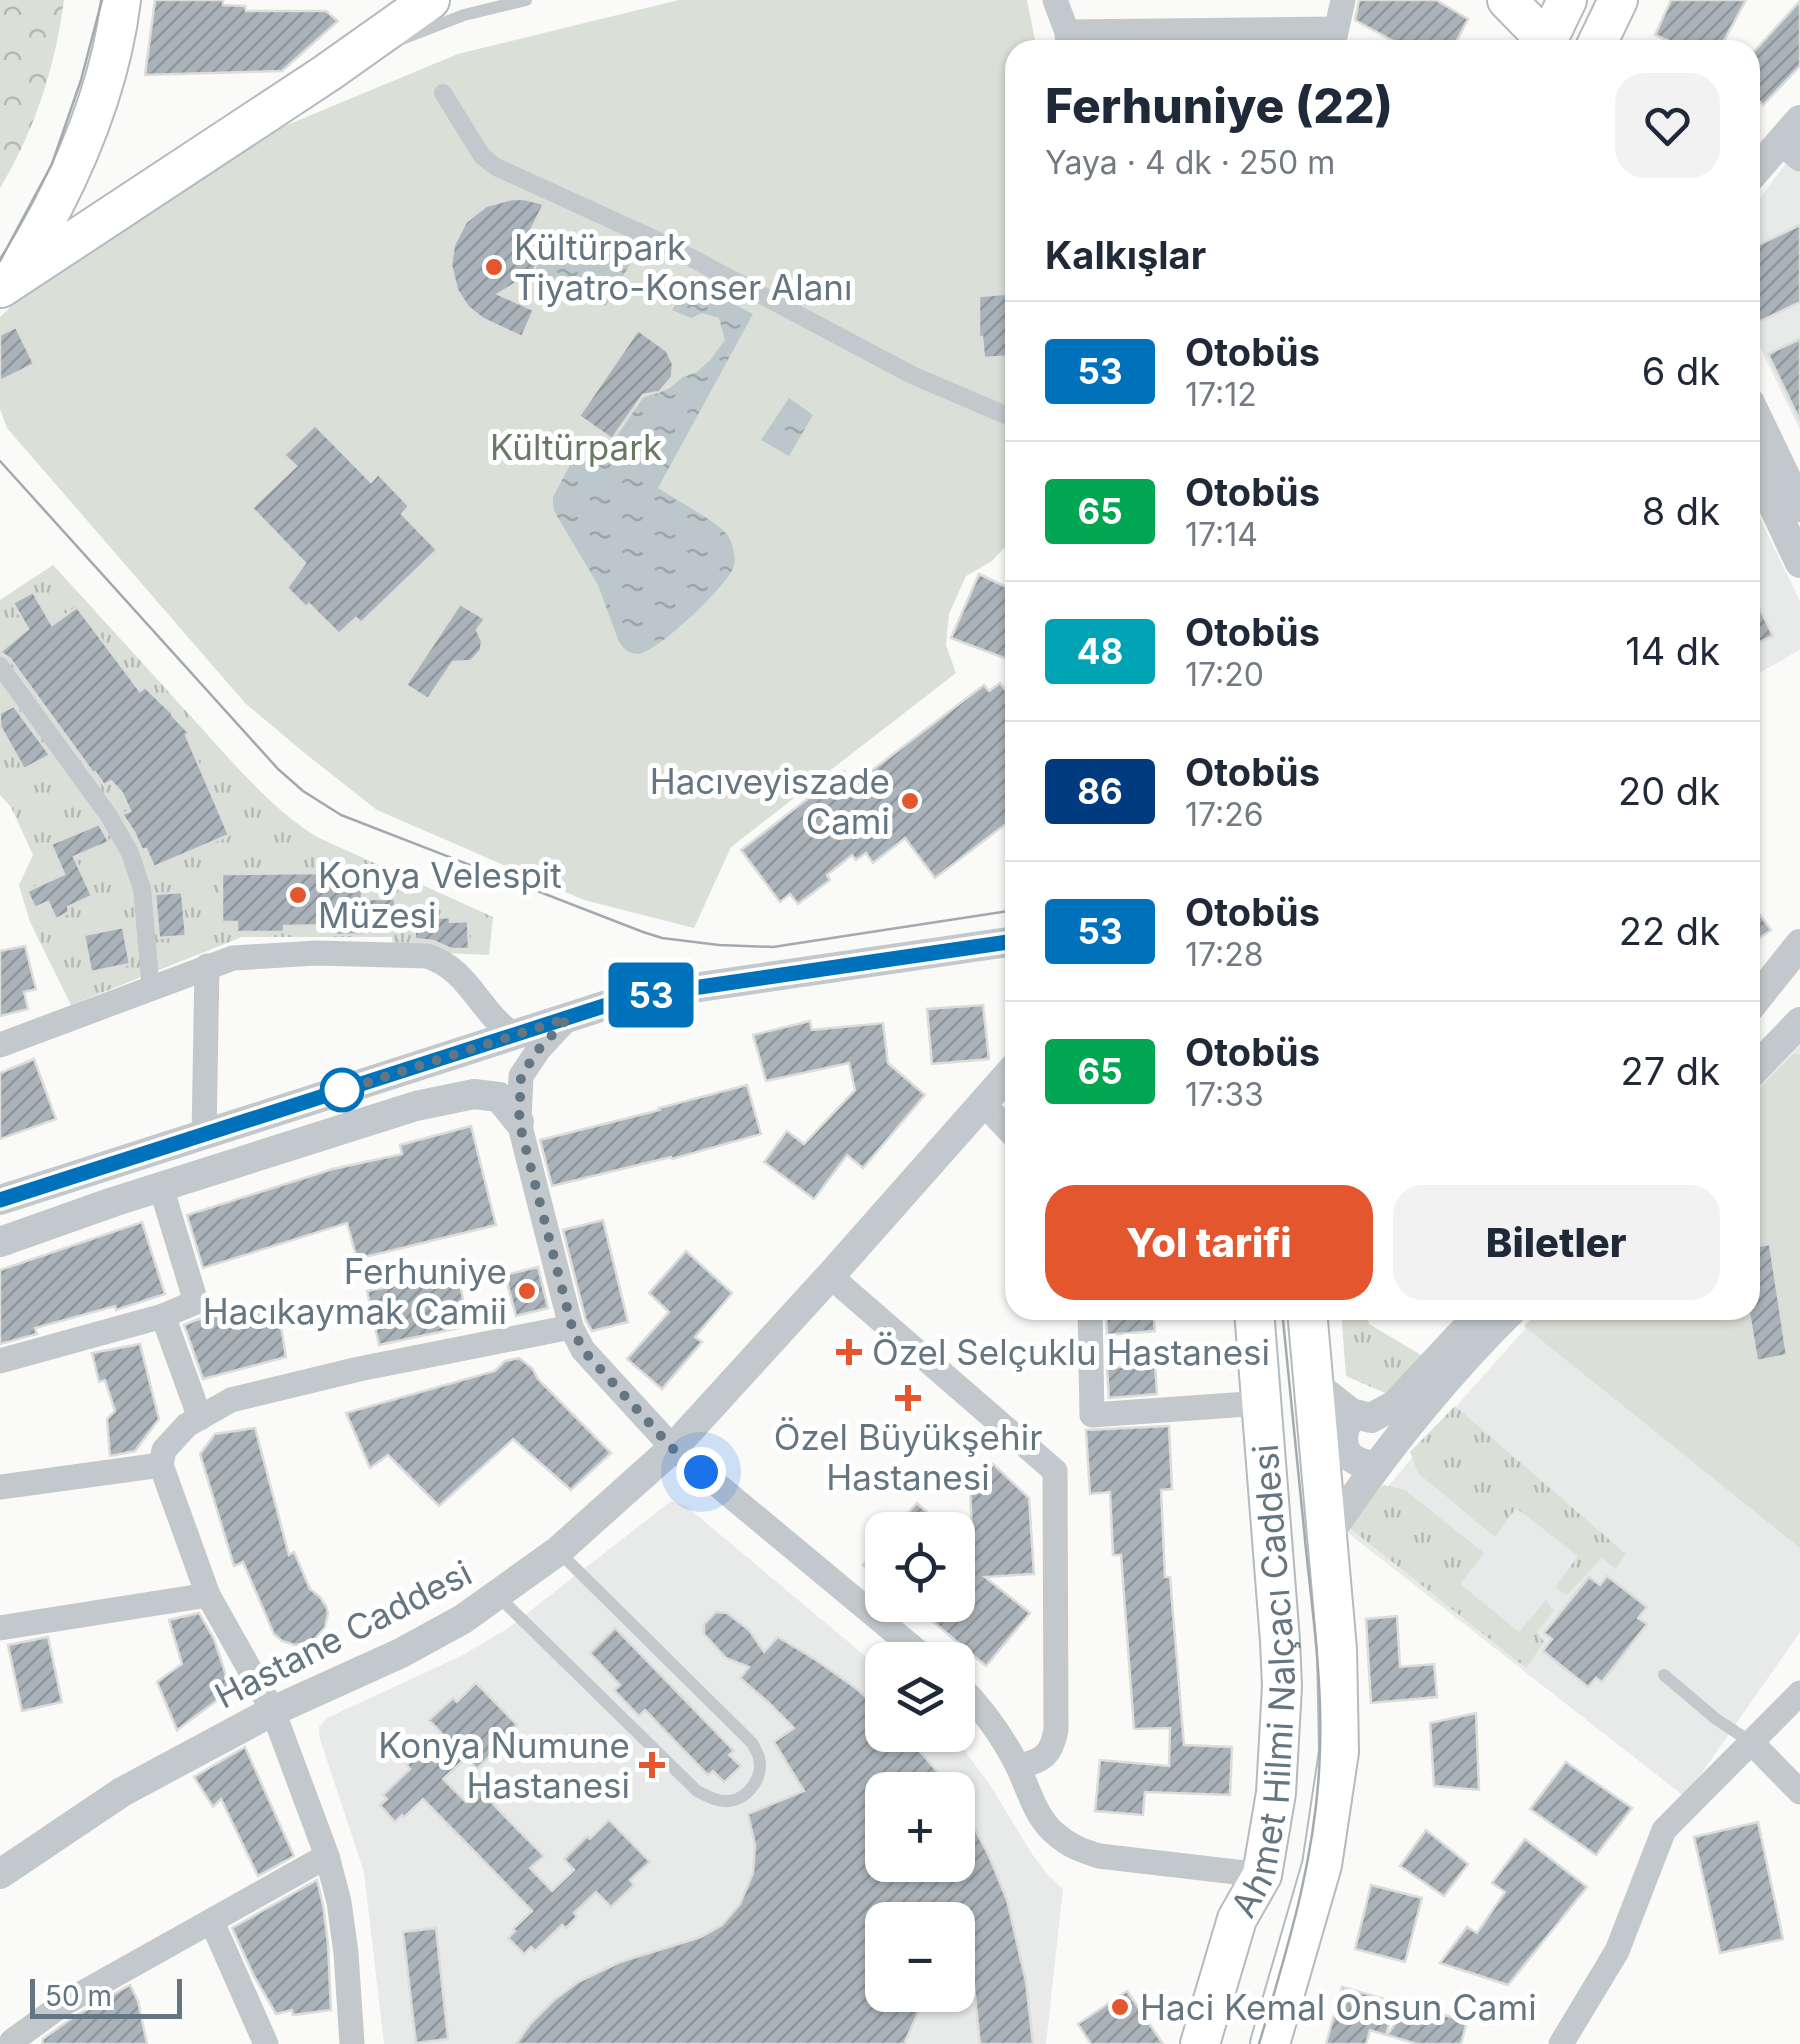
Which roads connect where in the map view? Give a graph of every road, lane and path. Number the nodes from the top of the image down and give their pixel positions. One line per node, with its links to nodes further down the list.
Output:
1 (121, 0): 18 (main road)
2 (526, 0): 14 (lane)
3 (1055, 0): 9 (street)
4 (1343, 0): 10 (street)
5 (1507, 0): 11 (main road)
6 (1566, 0): 12 (main road)
7 (1618, 0): 13 (main road)
8 (422, 2): 14 (main road)
9 (1067, 40)
10 (1334, 40)
11 (1541, 40)
12 (1550, 40)
13 (1599, 40)
14 (327, 73): 18 (main road)
15 (443, 92): 19 (street)
16 (1793, 140): 17 (street)
17 (1760, 168)
18 (0, 289)
19 (1005, 416)
20 (1760, 424): 22 (street)
21 (1760, 477): 23 (street)
22 (1800, 506)
23 (1800, 563)
24 (0, 666): 28 (street)
25 (1005, 942): 31 (street)
26 (1800, 944): 29 (street)
27 (207, 966): 28 (street); 30 (street); 41 (street)
28 (151, 990): 34 (street)
29 (1760, 994)
30 (486, 1008): 33 (street); 35 (street)
31 (568, 1018): 33 (street); 39 (street)
32 (1800, 1022): 36 (street)
33 (514, 1035): 35 (street)
34 (0, 1045)
35 (472, 1048): 41 (street)
36 (1760, 1064)
37 (1005, 1078): 38 (street, Hastane Caddesi)
38 (983, 1103): 40 (street); 45 (street, Hastane Caddesi)
39 (519, 1122): 42 (street); 52 (street)
40 (1005, 1126)
41 (204, 1136): 43 (street)
42 (161, 1188): 44 (street); 46 (street)
43 (0, 1200)
44 (0, 1242)
45 (830, 1276): 58 (street, Hastane Caddesi); 73 (street)
46 (163, 1316): 53 (street); 57 (street)
47 (1090, 1320): 55 (street)
48 (1255, 1320): 55 (main road, Ahmet Hilmi Nalçacı Caddesi)
49 (1308, 1320): 54 (main road, Ahmet Hilmi Nalçacı Caddesi)
50 (1474, 1320): 56 (street)
51 (1502, 1320): 59 (street)
52 (572, 1327): 57 (street); 58 (street)
53 (0, 1361)
54 (1313, 1383): 56 (street); 62 (main road, Ahmet Hilmi Nalçacı Caddesi)
55 (1262, 1402): 77 (main road, Ahmet Hilmi Nalçacı Caddesi)
56 (1351, 1413): 59 (street)
57 (200, 1418): 60 (street)
58 (672, 1448): 63 (street, Hastane Caddesi); 67 (street)
59 (1375, 1466): 62 (street)
60 (165, 1475): 61 (street); 64 (street)
61 (1, 1484)
62 (1328, 1535): 83 (main road, Ahmet Hilmi Nalçacı Caddesi)
63 (558, 1551): 65 (street, Hastane Caddesi); 65 (lane)
64 (208, 1594): 66 (street); 71 (street)
65 (498, 1596): 71 (street, Hastane Caddesi)
66 (0, 1628)
67 (906, 1642)
68 (1664, 1675): 72 (lane)
69 (1800, 1693): 72 (street)
70 (975, 1701): 73 (street)
71 (273, 1711): 75 (street); 76 (street, Hastane Caddesi)
72 (1752, 1742): 74 (street); 84 (street)
73 (1018, 1766): 77 (street)
74 (1800, 1792)
75 (327, 1856): 78 (street); 81 (street)
76 (0, 1874)
77 (1262, 1875): 82 (main road, Ahmet Hilmi Nalçacı Caddesi)
78 (212, 1922): 79 (street); 80 (street)
79 (16, 2044)
80 (266, 2044)
81 (352, 2044)
82 (1200, 2044)
83 (1270, 2044)
84 (1561, 2044)

